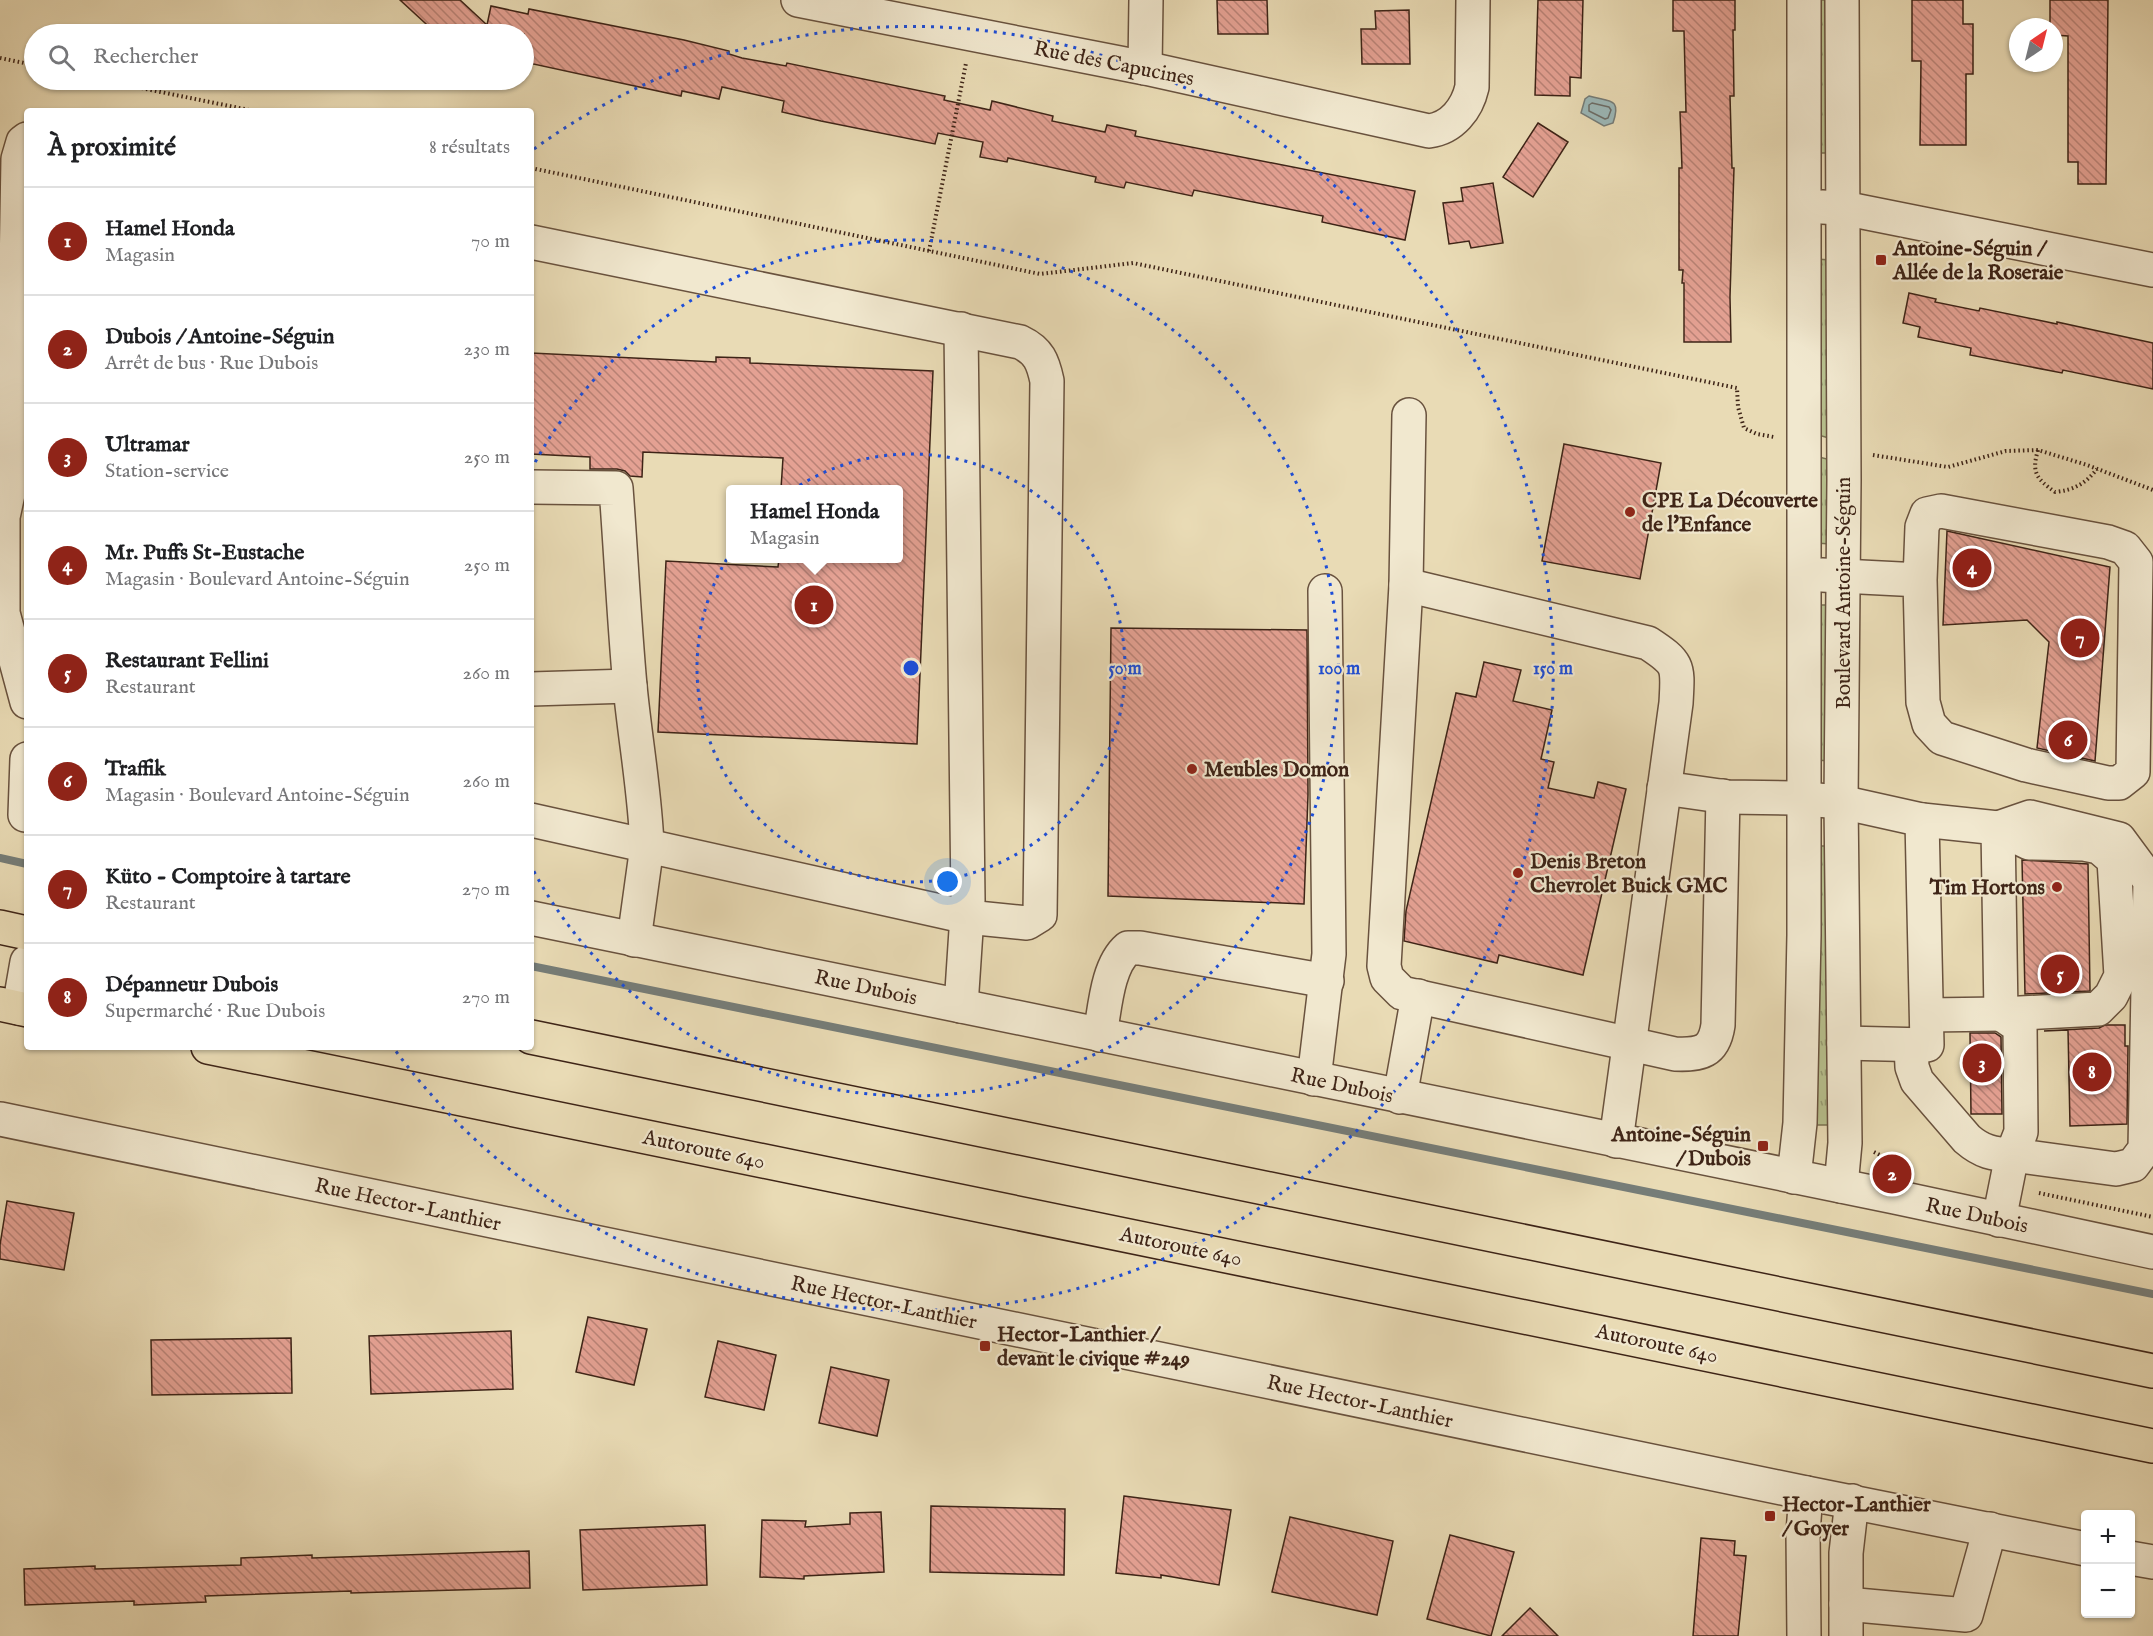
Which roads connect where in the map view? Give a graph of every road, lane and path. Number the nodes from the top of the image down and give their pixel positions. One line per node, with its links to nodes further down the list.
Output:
1 (1146, 0): 9 (street)
2 (1473, 0): 9 (street, Rue des Capucines)
3 (1804, 0): 14 (street, Boulevard Antoine-Séguin)
4 (1842, 0): 15 (street, Boulevard Antoine-Séguin)
5 (812, 1): 6 (street, Rue des Capucines)
6 (971, 34): 9 (street, Rue des Capucines); 17 (path)
7 (0, 58): 8 (path)
8 (24, 63)
9 (1145, 68)
10 (151, 90): 11 (path)
11 (239, 108)
12 (24, 141): 20 (street)
13 (534, 169): 17 (path)
14 (1804, 206): 15 (street); 22 (street, Boulevard Antoine-Séguin)
15 (1843, 208): 18 (street); 23 (street, Boulevard Antoine-Séguin)
16 (534, 243): 19 (street)
17 (929, 251): 22 (path)
18 (2153, 270)
19 (961, 329): 46 (street); 46 (street)
20 (21, 397): 35 (street)
21 (1409, 415): 31 (street)
22 (1804, 443): 28 (street, Boulevard Antoine-Séguin)
23 (1844, 449): 24 (path); 29 (street, Boulevard Antoine-Séguin)
24 (2038, 450): 25 (path); 25 (path)
25 (2097, 469): 27 (path)
26 (534, 487): 33 (street)
27 (2153, 490)
28 (1803, 574): 29 (street); 39 (street, Boulevard Antoine-Séguin)
29 (1843, 576): 30 (street); 40 (street, Boulevard Antoine-Séguin)
30 (1920, 580): 30 (street)
31 (1406, 585): 37 (street); 53 (street)
32 (1325, 591): 52 (street)
33 (630, 686): 34 (street); 45 (street)
34 (534, 689)
35 (24, 691)
36 (24, 775): 41 (street)
37 (1664, 788): 38 (street); 61 (street)
38 (1723, 796): 39 (street); 61 (street)
39 (1803, 799): 40 (street); 69 (street, Boulevard Antoine-Séguin)
40 (1841, 802): 42 (street); 60 (street, Boulevard Antoine-Séguin)
41 (17, 813)
42 (1922, 820): 44 (street); 57 (street)
43 (534, 821): 45 (street)
44 (1998, 828): 56 (street); 56 (street); 68 (street)
45 (646, 846): 46 (street); 50 (street)
46 (967, 917): 54 (street)
47 (534, 919): 50 (street, Rue Dubois)
48 (0, 927): 49 (highway)
49 (24, 932)
50 (634, 940): 54 (street, Rue Dubois)
51 (24, 973): 55 (street)
52 (1327, 981): 58 (street); 64 (street)
53 (1418, 996): 61 (street); 65 (street)
54 (961, 1006): 58 (street, Rue Dubois)
55 (15, 1007)
56 (2001, 1014): 57 (street); 68 (street)
57 (1927, 1015): 62 (street)
58 (1100, 1035): 64 (street, Rue Dubois)
59 (534, 1038): 73 (highway)
60 (1844, 1043): 62 (street); 70 (street, Boulevard Antoine-Séguin)
61 (1629, 1044): 67 (street)
62 (1911, 1045): 68 (street)
63 (223, 1050): 74 (highway, Autoroute 640)
64 (1314, 1079): 65 (street, Rue Dubois)
65 (1400, 1097): 67 (street, Rue Dubois)
66 (0, 1119): 75 (street, Rue Hector-Lanthier)
67 (1616, 1141): 69 (street, Rue Dubois)
68 (2012, 1155): 71 (street)
69 (1794, 1177): 70 (street, Rue Dubois)
70 (1841, 1186): 71 (street, Rue Dubois)
71 (1998, 1220): 72 (street, Rue Dubois)
72 (2153, 1252)
73 (2153, 1371)
74 (2153, 1446)
75 (1806, 1493): 76 (street, Rue Hector-Lanthier); 83 (street)
76 (1852, 1502): 77 (street, Rue Hector-Lanthier); 81 (street)
77 (1990, 1529): 78 (street, Rue Hector-Lanthier); 82 (street)
78 (2081, 1548)
79 (2135, 1559): 80 (street)
80 (2153, 1562)
81 (1846, 1620): 82 (street)
82 (1964, 1625)
83 (1804, 1636)

